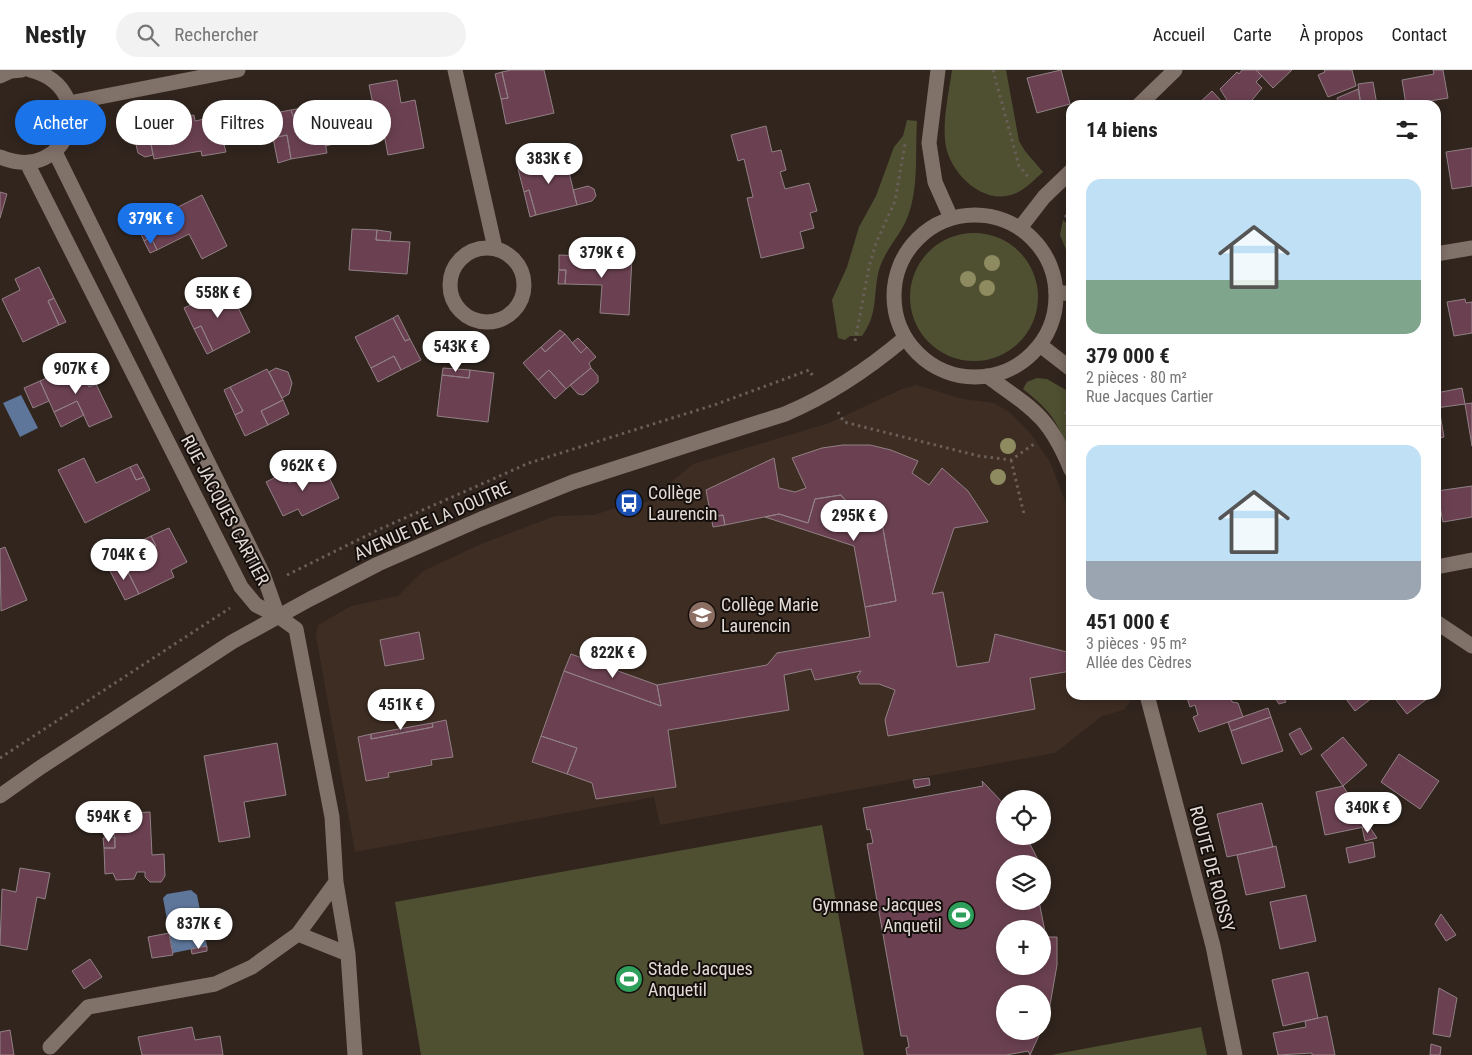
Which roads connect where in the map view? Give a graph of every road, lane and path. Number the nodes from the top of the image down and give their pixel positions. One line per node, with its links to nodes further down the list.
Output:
1 (22, 70): 8 (street)
2 (30, 70): 9 (street)
3 (238, 70): 10 (street)
4 (455, 70): 21 (street)
5 (938, 70): 19 (street)
6 (992, 70): 18 (path)
7 (1175, 70): 11 (street)
8 (0, 76)
9 (68, 100)
10 (84, 100)
11 (1144, 100)
12 (906, 141): 26 (path)
13 (61, 145): 14 (street)
14 (55, 152): 16 (street); 37 (street, RUE JACQUES CARTIER)
15 (0, 157): 16 (street)
16 (27, 163): 37 (street, RUE JACQUES CARTIER)
17 (1066, 176): 20 (street)
18 (1032, 182)
19 (951, 218): 20 (street); 25 (street)
20 (1020, 228): 24 (street)
21 (495, 248): 21 (street)
22 (1472, 248): 23 (street)
23 (1441, 253)
24 (1064, 293): 27 (street)
25 (905, 338): 29 (street); 37 (street, AVENUE DE LA DOUTRE)
26 (856, 342)
27 (1040, 345): 28 (street); 29 (street)
28 (1066, 365)
29 (987, 376): 32 (street)
30 (844, 422): 33 (path)
31 (1035, 443): 33 (path)
32 (1066, 458)
33 (1011, 460): 34 (path)
34 (1024, 514)
35 (1472, 560): 36 (street)
36 (1441, 566)
37 (278, 616): 41 (street, AVENUE DE LA DOUTRE); 42 (street)
38 (1441, 625): 39 (street)
39 (1472, 646)
40 (1148, 700): 47 (street, ROUTE DE ROISSY)
41 (0, 796)
42 (336, 882): 43 (street); 44 (street)
43 (298, 934): 44 (street); 45 (street)
44 (348, 954): 46 (street)
45 (50, 1047)
46 (356, 1055)
47 (1235, 1055)

